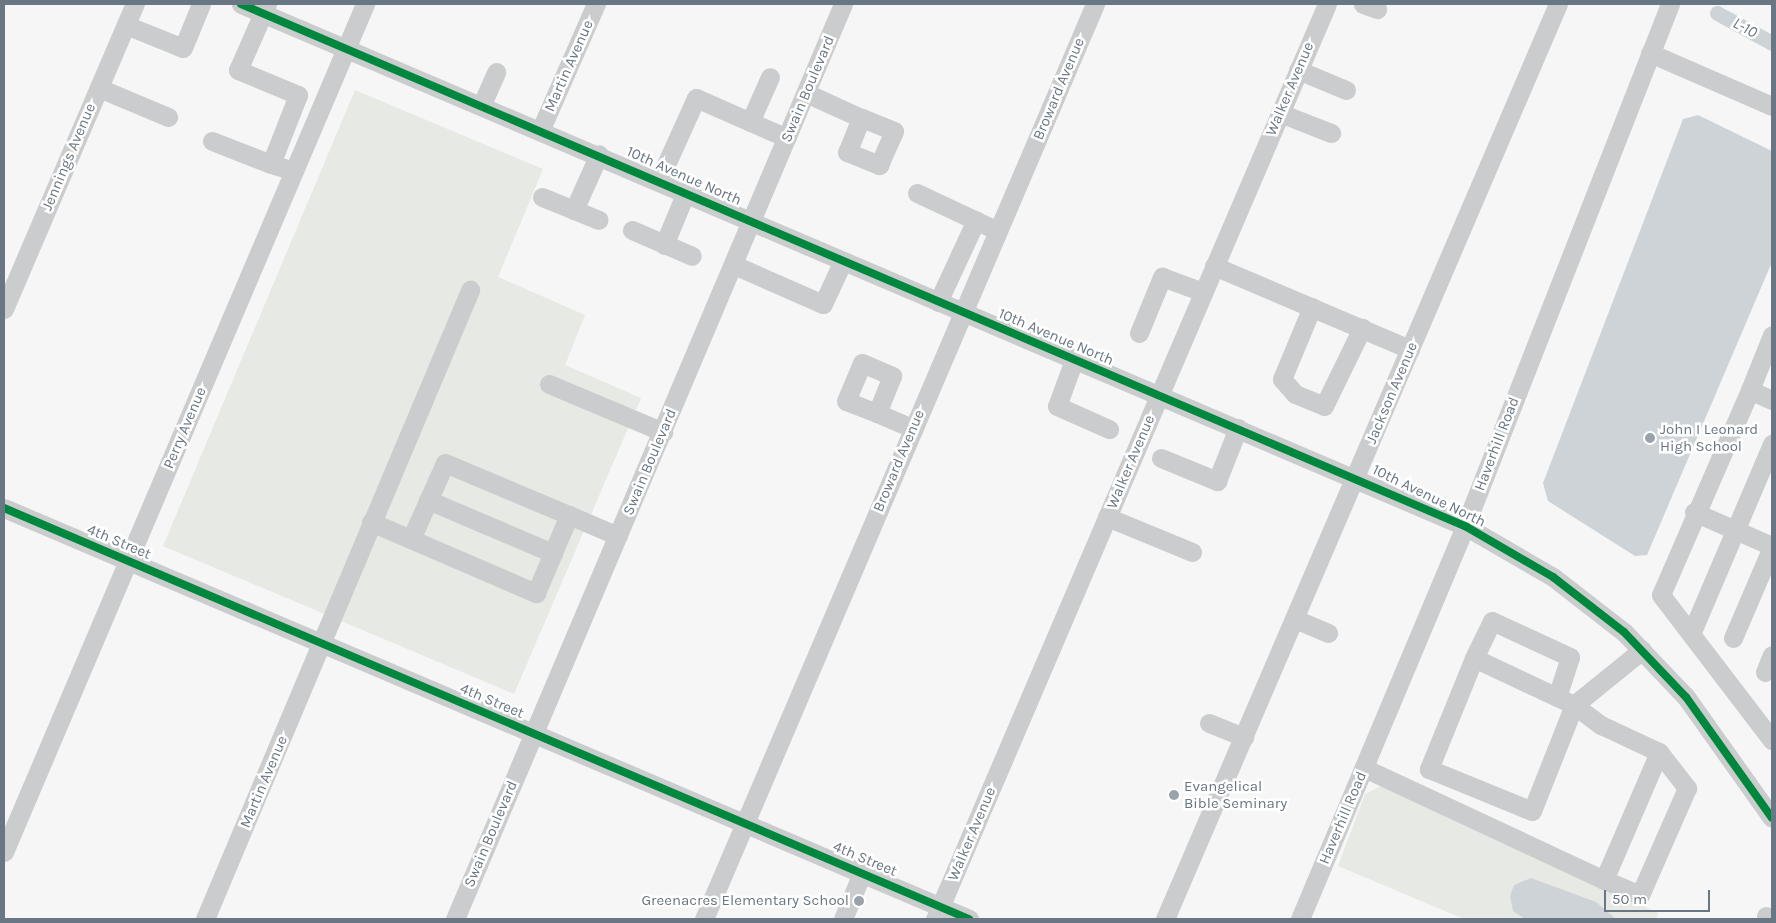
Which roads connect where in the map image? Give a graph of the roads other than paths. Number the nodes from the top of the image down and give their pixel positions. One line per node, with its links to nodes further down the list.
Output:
1 (135, 4): 12 (street, Jennings Avenue)
2 (201, 4): 12 (street)
3 (241, 4): 10 (street, 10th Avenue North)
4 (365, 4): 13 (street, Perry Avenue)
5 (596, 4): 27 (street, Martin Avenue)
6 (843, 4): 20 (street, Swain Boulevard)
7 (1095, 4): 43 (street, Broward Avenue)
8 (1326, 4): 15 (street, Walker Avenue)
9 (1558, 4): 58 (street, Jackson Avenue)
10 (264, 8): 13 (street, 10th Avenue North); 32 (street)
11 (1666, 12): 14 (street, Haverhill Road)
12 (126, 25): 18 (street, Jennings Avenue)
13 (346, 49): 21 (street, 10th Avenue North); 33 (street, Perry Avenue)
14 (1650, 53): 22 (street); 78 (street, Haverhill Road)
15 (1298, 70): 19 (street); 23 (street, Walker Avenue)
16 (496, 72): 21 (street)
17 (770, 77): 26 (street)
18 (99, 88): 24 (street); 53 (street, Jennings Avenue)
19 (1346, 90)
20 (806, 93): 25 (street); 29 (street, Swain Boulevard)
21 (482, 104): 27 (street, 10th Avenue North)
22 (1772, 106)
23 (1280, 113): 28 (street); 48 (street, Walker Avenue)
24 (168, 117)
25 (861, 118)
26 (750, 122): 29 (street); 34 (street)
27 (542, 129): 31 (street, 10th Avenue North)
28 (1331, 134)
29 (787, 138): 41 (street, Swain Boulevard)
30 (212, 141): 32 (street)
31 (599, 154): 34 (street, 10th Avenue North); 38 (street)
32 (271, 164): 33 (street)
33 (294, 171): 85 (street, Perry Avenue)
34 (659, 180): 35 (street, 10th Avenue North)
35 (686, 192): 41 (street, 10th Avenue North); 44 (street)
36 (917, 192): 40 (street)
37 (542, 197): 38 (street)
38 (574, 210): 39 (street)
39 (599, 220)
40 (976, 220): 43 (street); 51 (street)
41 (752, 221): 46 (street, 10th Avenue North); 47 (street, Swain Boulevard)
42 (632, 230): 44 (street)
43 (998, 231): 54 (street, Broward Avenue)
44 (664, 245): 45 (street)
45 (692, 256)
46 (843, 261): 47 (street); 51 (street, 10th Avenue North)
47 (734, 265): 68 (street, Swain Boulevard)
48 (1214, 266): 50 (street, Walker Avenue); 52 (street)
49 (470, 290): 77 (street, Martin Avenue)
50 (1203, 292): 56 (street); 62 (street, Walker Avenue)
51 (938, 302): 54 (street, 10th Avenue North)
52 (1312, 307): 55 (street); 55 (street)
53 (4, 309)
54 (963, 313): 59 (street, 10th Avenue North); 65 (street, Broward Avenue)
55 (1362, 328): 58 (street)
56 (1139, 333)
57 (1772, 335): 61 (street)
58 (1410, 349): 71 (street, Jackson Avenue)
59 (1074, 360): 62 (street, 10th Avenue North); 67 (street)
60 (549, 384): 68 (street)
61 (1750, 390): 63 (street); 74 (street)
62 (1159, 395): 66 (street, 10th Avenue North); 76 (street, Walker Avenue)
63 (1772, 400)
64 (877, 413): 65 (street)
65 (914, 428): 104 (street, Broward Avenue)
66 (1238, 428): 70 (street); 71 (street, 10th Avenue North)
67 (1109, 429)
68 (663, 432): 80 (street, Swain Boulevard)
69 (1772, 444): 79 (street)
70 (1161, 458)
71 (1356, 476): 78 (street, 10th Avenue North); 86 (street, Jackson Avenue)
72 (428, 500): 75 (street); 81 (street); 84 (street)
73 (4, 508): 85 (street, 4th Street)
74 (1694, 512): 79 (street); 88 (street)
75 (569, 515): 80 (street); 84 (street)
76 (1107, 517): 83 (street); 109 (street, Walker Avenue)
77 (371, 522): 81 (street); 90 (street, Martin Avenue)
78 (1465, 526): 91 (street, 10th Avenue North); 99 (street, Haverhill Road)
79 (1736, 530): 82 (street); 88 (street)
80 (618, 536): 95 (street, Swain Boulevard)
81 (411, 539): 84 (street)
82 (1772, 546): 89 (street)
83 (1192, 552)
84 (553, 553)
85 (128, 561): 90 (street, 4th Street); 106 (street, Perry Avenue)
86 (1295, 618): 87 (street); 96 (street, Jackson Avenue)
87 (1328, 633)
88 (1691, 634): 97 (street)
89 (1734, 638)
90 (323, 644): 95 (street, 4th Street); 110 (street, Martin Avenue)
91 (1642, 650): 93 (street); 103 (street, 10th Avenue North)
92 (1474, 658): 93 (street); 93 (street); 100 (street)
93 (1566, 701): 98 (street); 102 (street)
94 (1209, 723): 96 (street)
95 (534, 734): 104 (street, 4th Street); 111 (street, Swain Boulevard)
96 (1244, 737): 115 (street, Jackson Avenue)
97 (1772, 740)
98 (1659, 752): 108 (street); 108 (street)
99 (1364, 768): 101 (street); 116 (street, Haverhill Road)
100 (1429, 769): 101 (street); 102 (street)
101 (1418, 793): 105 (street)
102 (1532, 811): 105 (street)
103 (1772, 818)
104 (745, 824): 107 (street, 4th Street); 112 (street, Broward Avenue)
105 (1520, 840): 108 (street)
106 (4, 852)
107 (862, 873): 109 (street, 4th Street); 113 (street)
108 (1604, 880)
109 (938, 913): 114 (street, 4th Street)
110 (205, 919)
111 (455, 919)
112 (704, 919)
113 (844, 919)
114 (969, 919)
115 (1165, 919)
116 (1300, 919)

